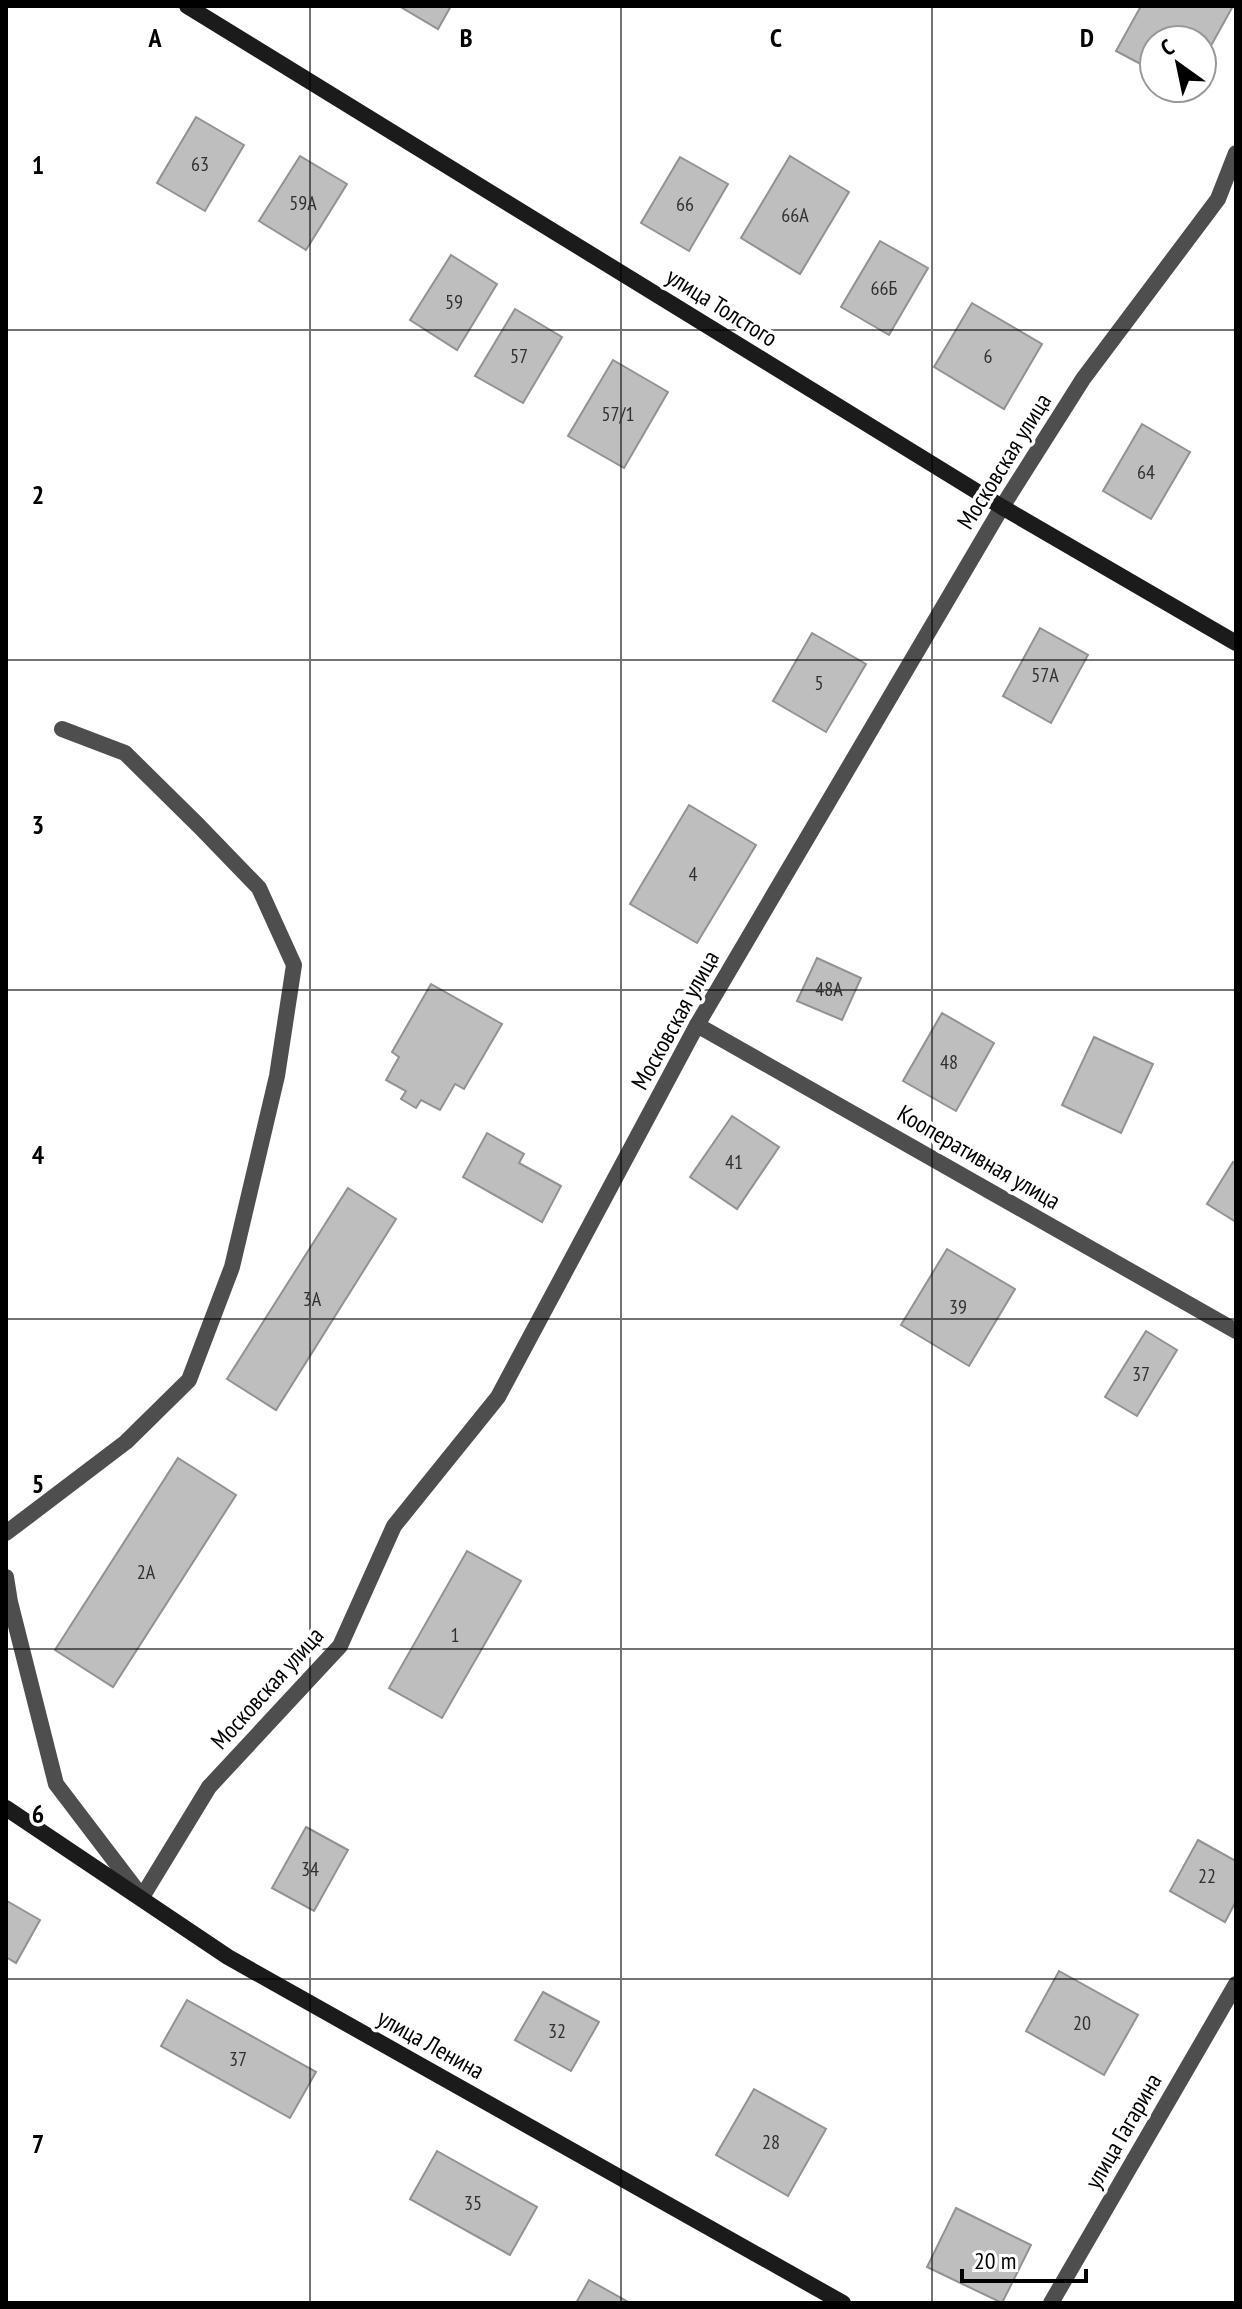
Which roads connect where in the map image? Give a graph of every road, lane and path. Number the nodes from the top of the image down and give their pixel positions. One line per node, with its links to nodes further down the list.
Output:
1 (187, 6): 3 (street, улица Толстого)
2 (1236, 153): 3 (street, Московская улица)
3 (1002, 507): 4 (street, улица Толстого); 6 (street, Московская улица)
4 (1236, 643)
5 (62, 729): 8 (street)
6 (697, 1025): 7 (street, Кооперативная улица); 11 (street, Московская улица)
7 (1236, 1331)
8 (6, 1533)
9 (6, 1577): 11 (street)
10 (6, 1808): 11 (street, улица Ленина)
11 (142, 1897): 13 (street, улица Ленина)
12 (1236, 1984): 14 (street, улица Гагарина)
13 (843, 2303)
14 (1051, 2303)

